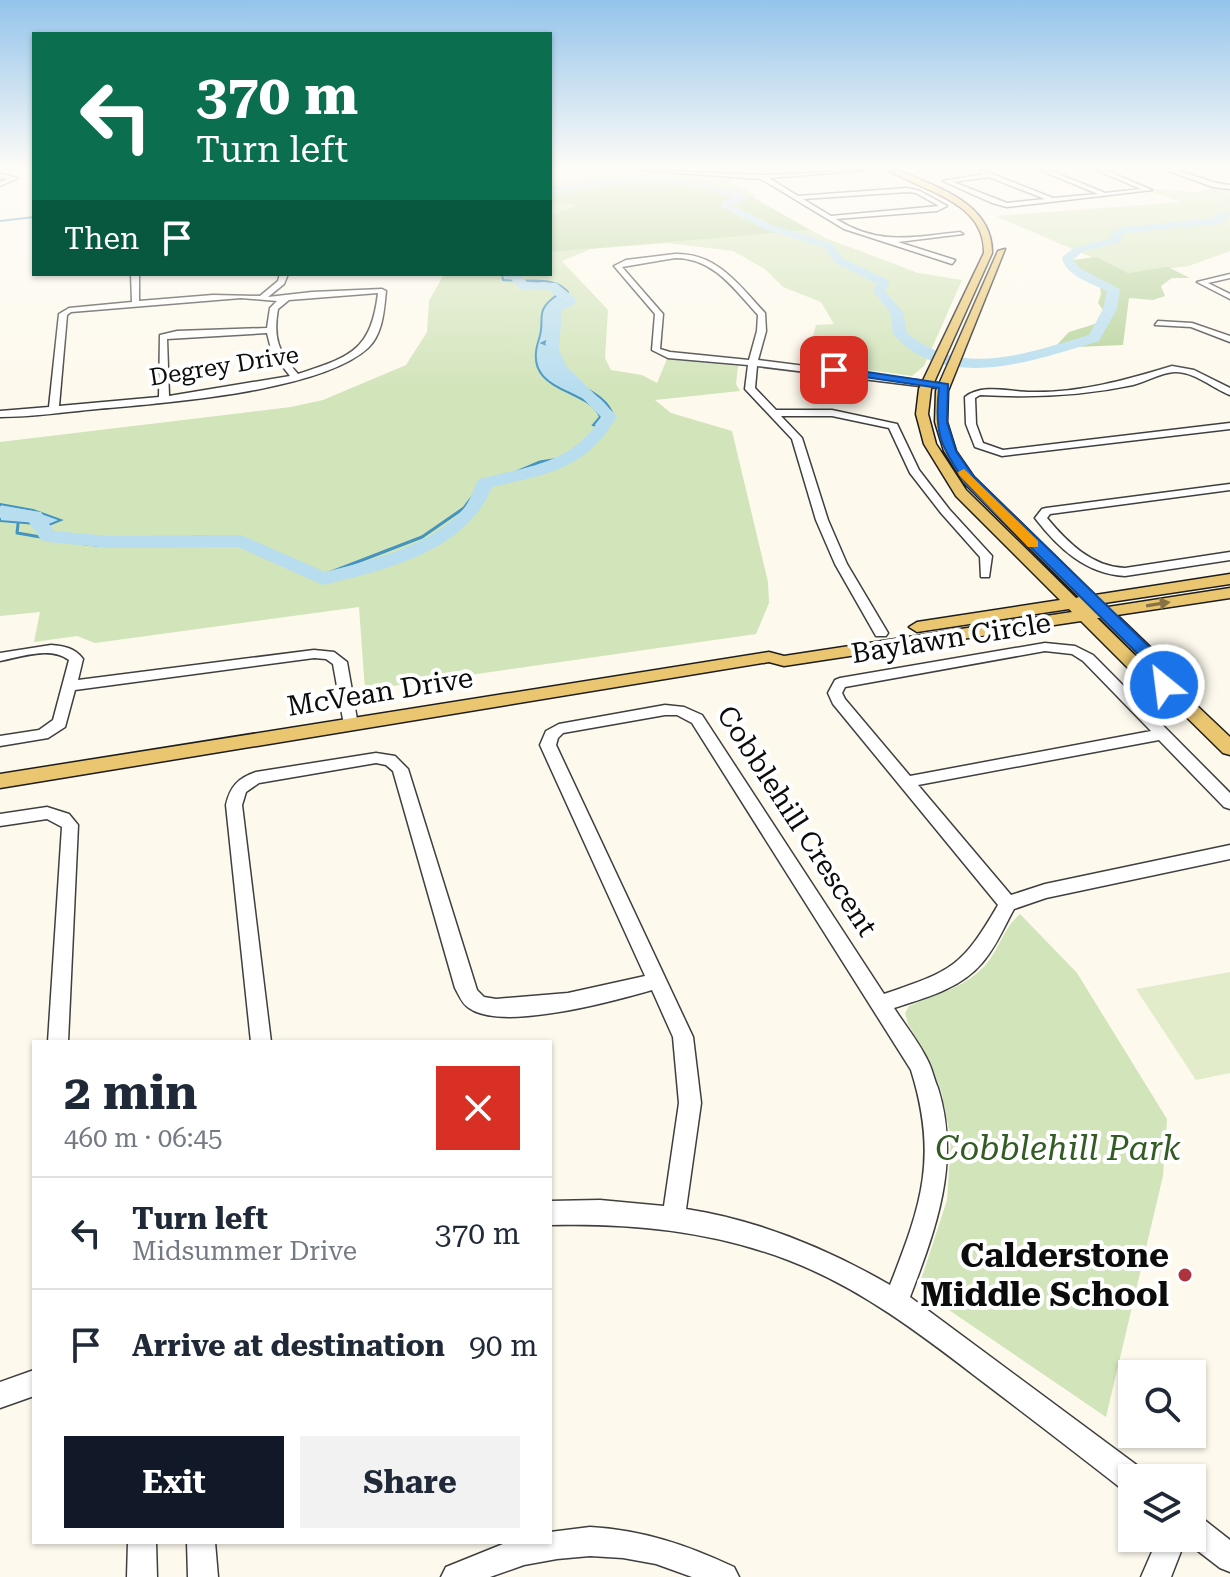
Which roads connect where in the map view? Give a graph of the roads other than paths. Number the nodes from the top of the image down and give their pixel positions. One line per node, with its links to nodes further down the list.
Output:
1 (892, 244): 4 (street)
2 (989, 244): 17 (main road)
3 (1002, 244): 17 (main road)
4 (952, 262)
5 (135, 276): 11 (street)
6 (1230, 276): 10 (street)
7 (282, 278): 8 (street); 9 (street)
8 (267, 295): 9 (street, Degrey Drive); 11 (street, Degrey Drive); 12 (street)
9 (287, 295): 12 (street); 18 (street, Degrey Drive)
10 (1230, 297)
11 (135, 301): 22 (street, Degrey Drive)
12 (274, 308): 14 (street)
13 (1158, 323): 15 (street)
14 (270, 330): 18 (street); 21 (street)
15 (1230, 339)
16 (751, 361): 16 (street); 19 (street); 23 (street)
17 (943, 376): 19 (main road); 32 (main road)
18 (296, 377): 21 (street, Degrey Drive)
19 (927, 384): 31 (main road)
20 (1230, 392): 25 (street)
21 (164, 398): 22 (street, Degrey Drive)
22 (54, 409): 24 (street, Degrey Drive)
23 (775, 413): 28 (street); 34 (street)
24 (0, 414)
25 (1230, 426)
26 (1230, 487): 27 (street)
27 (1230, 556)
28 (985, 574)
29 (1230, 579): 32 (main road, McVean Drive)
30 (1230, 593): 33 (main road, one-way to 30)
31 (1073, 603): 32 (main road, McVean Drive); 34 (main road, McVean Drive)
32 (1089, 608): 33 (main road); 36 (main road, McVean Drive); 37 (main road)
33 (1106, 613): 37 (main road)
34 (881, 633): 36 (main road, McVean Drive)
35 (0, 657): 38 (street)
36 (769, 657): 39 (main road, McVean Drive)
37 (1164, 685): 42 (main road)
38 (69, 686): 39 (street); 41 (street)
39 (351, 725): 43 (main road, McVean Drive)
40 (1162, 734): 44 (street); 44 (street, Baylawn Circle); 45 (street, Baylawn Circle)
41 (0, 741)
42 (1230, 748)
43 (0, 781)
44 (906, 782): 48 (street, Baylawn Circle)
45 (1230, 803)
46 (0, 820): 51 (street)
47 (1230, 852): 48 (street)
48 (1008, 904): 50 (street)
49 (658, 980): 50 (street, Cobblehill Crescent); 52 (street); 54 (street, Cobblehill Crescent)
50 (882, 1003): 55 (street, Cobblehill Crescent)
51 (58, 1040)
52 (261, 1040)
53 (552, 1213): 54 (street)
54 (674, 1216): 55 (street)
55 (896, 1301): 58 (street)
56 (32, 1384): 57 (street)
57 (0, 1395)
58 (1118, 1468)
59 (1206, 1539): 63 (street)
60 (142, 1544): 64 (street)
61 (201, 1544): 65 (street)
62 (1166, 1552): 68 (street)
63 (1230, 1558)
64 (142, 1577)
65 (203, 1577)
66 (456, 1577): 67 (street)
67 (724, 1577)
68 (1156, 1577)

